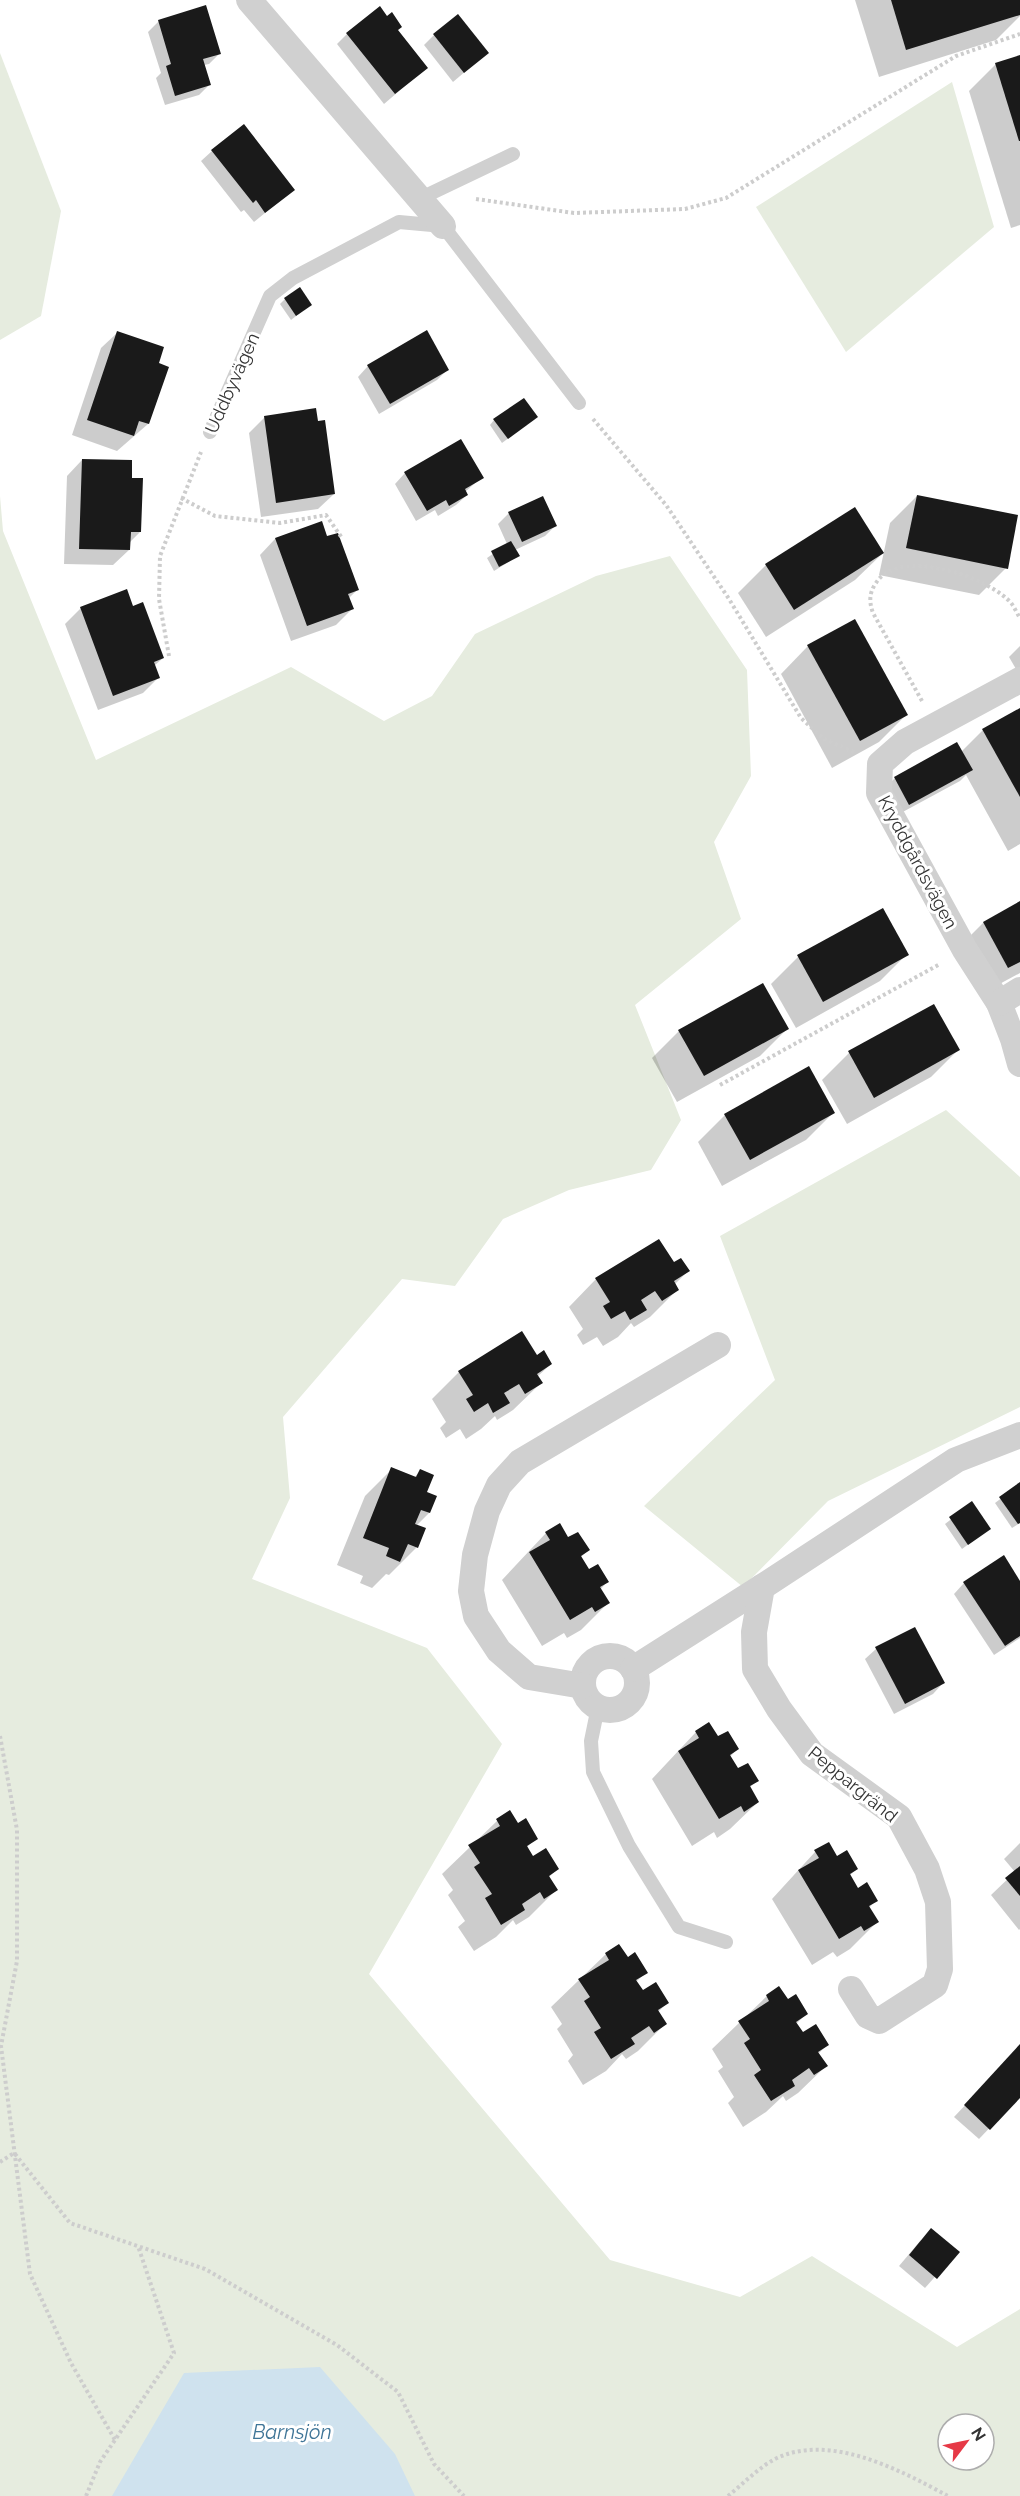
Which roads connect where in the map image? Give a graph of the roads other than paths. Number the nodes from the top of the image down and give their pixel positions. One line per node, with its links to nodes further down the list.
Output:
1 (249, 0): 3 (street)
2 (513, 154): 3 (lane)
3 (419, 199): 4 (street)
4 (443, 225): 5 (lane); 6 (lane, Uddbyvägen)
5 (579, 403)
6 (210, 432)
7 (1020, 680): 8 (street, Kryddgårdsvägen)
8 (1009, 996): 9 (street, Kryddgårdsvägen)
9 (1020, 1064)
10 (718, 1345): 14 (street)
11 (1020, 1435): 12 (street)
12 (762, 1587): 13 (street); 17 (street, Peppargränd)
13 (633, 1669): 14 (street); 15 (street)
14 (583, 1686): 15 (street)
15 (598, 1707): 16 (lane)
16 (726, 1942)
17 (851, 1989)

